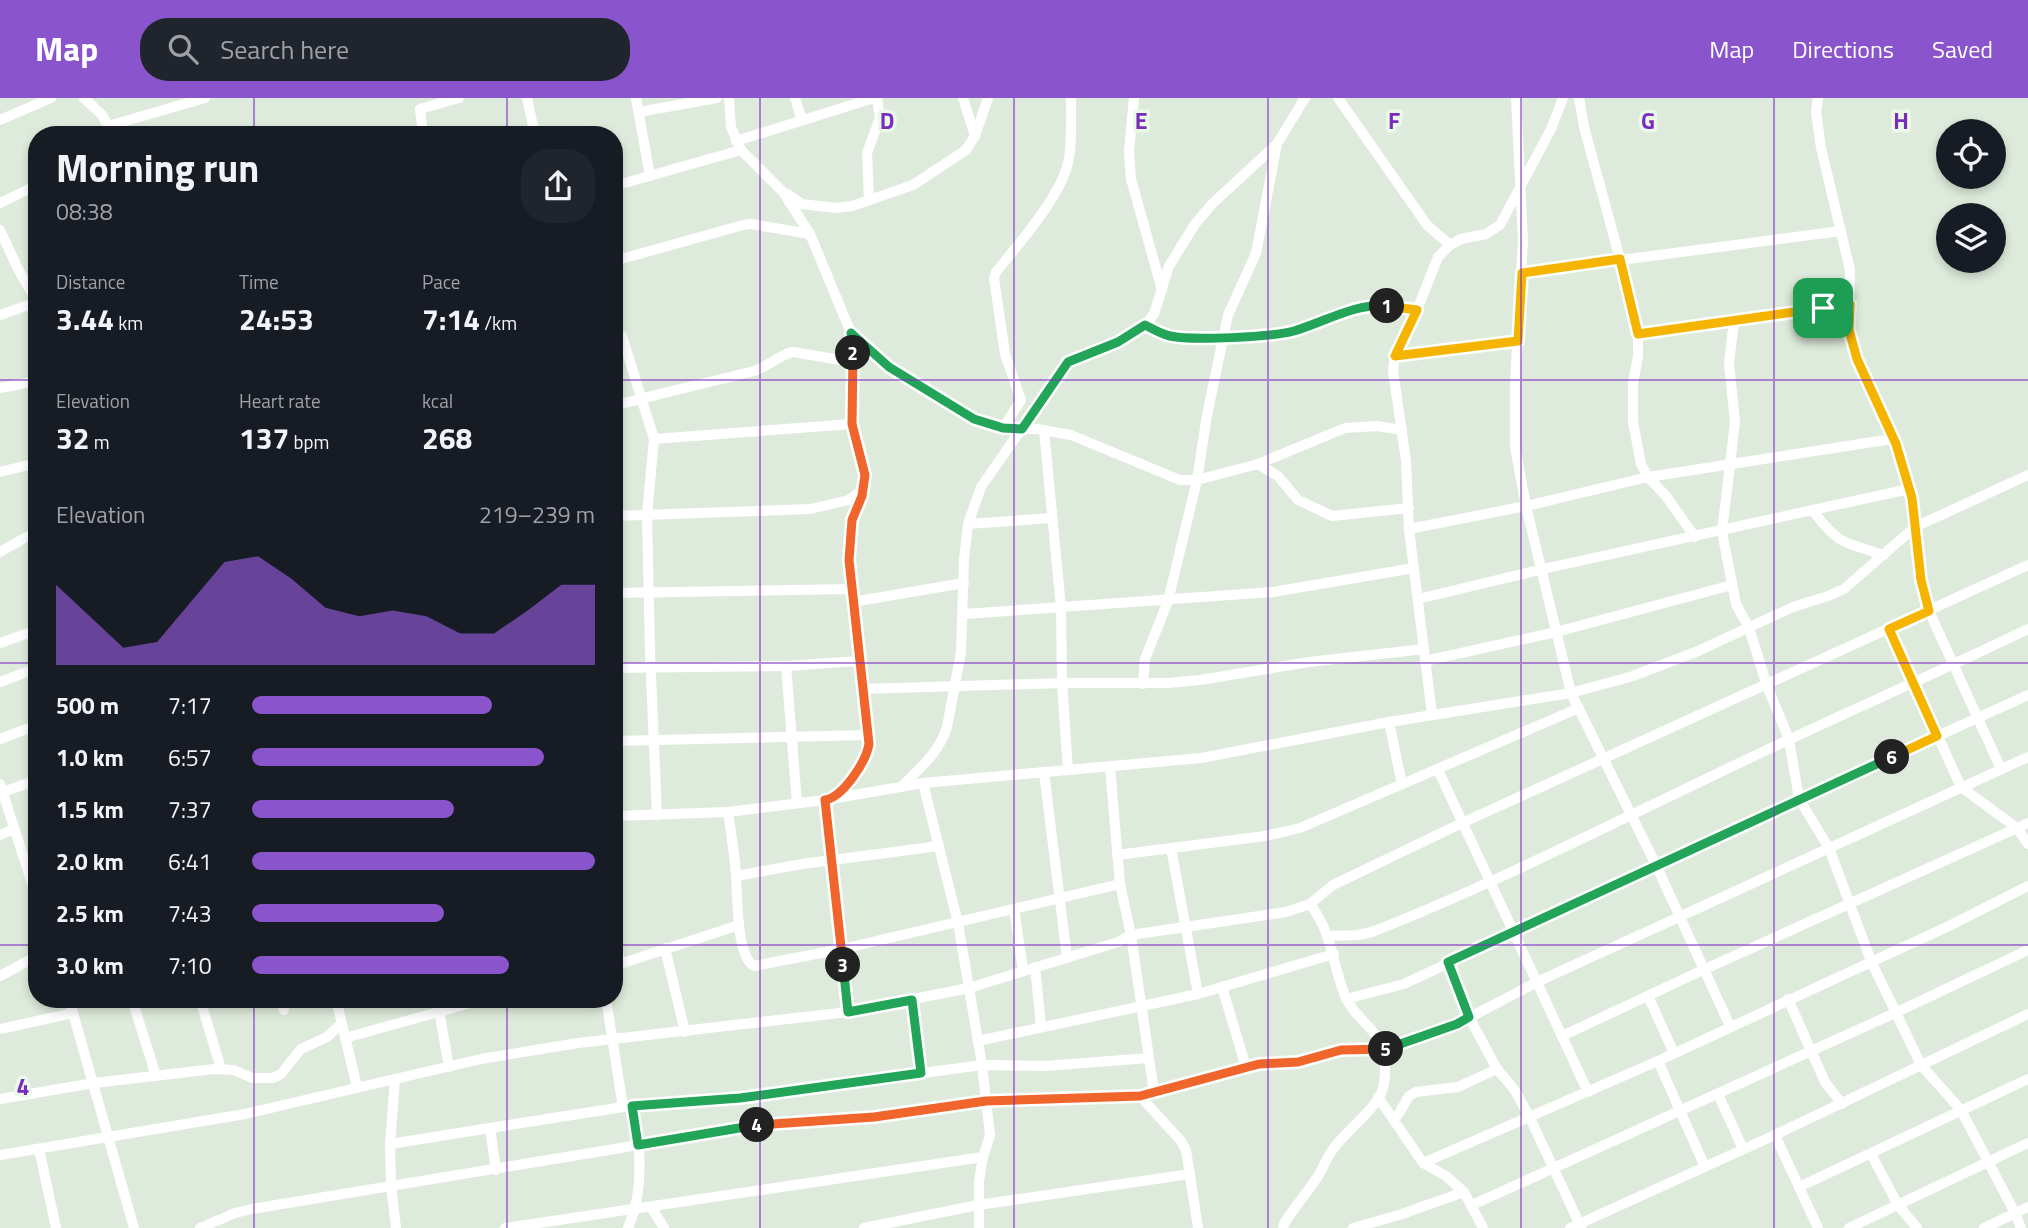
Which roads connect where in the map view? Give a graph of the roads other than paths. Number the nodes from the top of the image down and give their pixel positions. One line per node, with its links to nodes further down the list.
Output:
1 (51, 98): 21 (street)
2 (85, 98): 25 (street)
3 (205, 98): 26 (street)
4 (459, 98): 27 (street)
5 (527, 98): 28 (street)
6 (636, 98): 22 (street)
7 (717, 98): 22 (street)
8 (729, 98): 31 (street)
9 (796, 98): 24 (street)
10 (875, 98): 24 (street); 37 (street)
11 (963, 98): 29 (street)
12 (988, 98): 29 (street)
13 (1071, 98): 66 (street)
14 (1134, 98): 47 (street)
15 (1305, 98): 30 (street)
16 (1338, 98): 42 (street)
17 (1516, 98): 34 (street)
18 (1563, 98): 34 (street)
19 (1579, 98): 44 (street)
20 (1818, 98): 40 (street)
21 (40, 100): 23 (street)
22 (639, 112): 32 (street)
23 (0, 120)
24 (802, 120): 31 (street)
25 (108, 126)
26 (122, 126)
27 (422, 126)
28 (534, 126)
29 (975, 136): 37 (street)
30 (1277, 144): 47 (street); 56 (street)
31 (739, 146): 32 (street); 36 (street)
32 (650, 176): 33 (street)
33 (623, 184)
34 (1520, 185): 42 (street); 45 (street)
35 (28, 190): 38 (street)
36 (783, 192): 37 (street); 41 (street)
37 (869, 200)
38 (0, 203)
39 (0, 230): 46 (street)
40 (1841, 231): 44 (street); 48 (street)
41 (810, 234): 43 (street); 54 (street)
42 (1450, 245): 50 (street)
43 (623, 258)
44 (1620, 259): 45 (street); 55 (street)
45 (1522, 273): 58 (street)
46 (28, 286)
47 (1162, 290): 53 (street)
48 (1850, 304): 52 (street); 71 (street)
49 (28, 305): 51 (street)
50 (1417, 310): 56 (street); 59 (street)
51 (0, 315)
52 (1734, 320): 55 (street); 72 (street)
53 (1145, 325): 56 (street); 67 (street)
54 (851, 333): 60 (street); 66 (street)
55 (1638, 334): 77 (street)
56 (1223, 337): 78 (street)
57 (623, 339): 63 (street)
58 (1518, 341): 59 (street); 81 (street)
59 (1395, 356): 69 (street)
60 (853, 362): 63 (street); 65 (street)
61 (28, 383): 62 (street)
62 (0, 388)
63 (641, 398): 64 (street); 70 (street)
64 (623, 403)
65 (852, 424): 70 (street); 80 (street)
66 (1003, 428): 67 (street)
67 (1022, 429): 68 (street); 87 (street)
68 (1044, 430): 78 (street); 86 (street)
69 (1402, 430): 73 (street); 82 (street)
70 (654, 439): 84 (street)
71 (1892, 439): 72 (street); 79 (street)
72 (1732, 463): 77 (street); 90 (street)
73 (1258, 464): 78 (street); 82 (street)
74 (28, 465): 75 (street)
75 (0, 472)
76 (2028, 475): 88 (street)
77 (1648, 477): 81 (street); 92 (street)
78 (1197, 480): 104 (street)
79 (1909, 489): 83 (street); 88 (street)
80 (862, 491): 84 (street); 100 (street)
81 (1526, 506): 89 (street); 97 (street)
82 (1409, 508): 89 (street)
83 (1813, 511): 90 (street); 94 (street)
84 (648, 515): 85 (street); 102 (street)
85 (623, 516)
86 (1052, 518): 87 (street); 106 (street)
87 (968, 524): 98 (street)
88 (1915, 527): 94 (street); 107 (street)
89 (1409, 529): 96 (street)
90 (1721, 532): 92 (street); 99 (street)
91 (28, 537): 93 (street)
92 (1695, 537): 97 (street)
93 (0, 552)
94 (1884, 555): 109 (street)
95 (2028, 565): 107 (street)
96 (1414, 568): 103 (street); 104 (street)
97 (1543, 569): 103 (street); 112 (street)
98 (964, 583): 105 (street); 108 (street)
99 (1732, 585): 109 (street); 112 (street)
100 (851, 589): 102 (street); 105 (street)
101 (623, 593): 102 (street)
102 (650, 593): 120 (street)
103 (1418, 599): 115 (street)
104 (1168, 601): 106 (street); 125 (street)
105 (852, 602): 117 (street)
106 (1061, 608): 108 (street); 124 (street)
107 (1929, 611): 110 (street); 118 (street)
108 (964, 614): 127 (street)
109 (1749, 628): 128 (street); 130 (street)
110 (1889, 629): 126 (street); 128 (street)
111 (2028, 629): 118 (street)
112 (1556, 632): 116 (street); 130 (street)
113 (28, 633): 114 (street)
114 (0, 643)
115 (1424, 649): 116 (street); 125 (street)
116 (1425, 661): 133 (street)
117 (859, 662): 119 (street); 129 (street)
118 (1954, 664): 126 (street); 134 (street)
119 (786, 666): 120 (street); 139 (street)
120 (651, 667): 121 (street); 143 (street)
121 (623, 668)
122 (28, 671): 123 (street)
123 (0, 682)
124 (1062, 683): 125 (street); 127 (street); 148 (street)
125 (1143, 684)
126 (1914, 684): 138 (street); 141 (street)
127 (955, 686): 129 (street); 154 (street)
128 (1767, 686): 141 (street); 145 (street)
129 (862, 689): 137 (street)
130 (1571, 693): 132 (street); 133 (street)
131 (2028, 695): 134 (street)
132 (1579, 708): 145 (street); 149 (street)
133 (1432, 715): 135 (street)
134 (1979, 718): 138 (street); 147 (street)
135 (1389, 723): 146 (street); 153 (street)
136 (28, 728): 140 (street)
137 (868, 736): 139 (street); 157 (street)
138 (1937, 736): 155 (street); 158 (street)
139 (792, 737): 143 (street); 159 (street)
140 (0, 739)
141 (1789, 739): 158 (street); 162 (street)
142 (623, 741): 143 (street)
143 (654, 741): 161 (street)
144 (2028, 757): 147 (street)
145 (1605, 760): 162 (street); 164 (street)
146 (1110, 767): 148 (street); 173 (street)
147 (2001, 769): 155 (street)
148 (1068, 770): 150 (street)
149 (1438, 770): 153 (street); 164 (street)
150 (1044, 772): 152 (street); 181 (street)
151 (28, 782): 156 (street)
152 (923, 783): 154 (street); 170 (street)
153 (1402, 784): 171 (street)
154 (900, 787): 157 (street)
155 (1961, 787): 166 (street); 172 (street)
156 (1, 788): 167 (street)
157 (829, 799): 159 (street); 174 (street)
158 (1799, 799): 172 (street); 175 (street)
159 (797, 803): 160 (street)
160 (728, 812): 161 (street); 177 (street)
161 (657, 815): 163 (street)
162 (1630, 815): 175 (street); 178 (street)
163 (623, 816)
164 (1462, 823): 178 (street); 182 (street)
165 (2028, 823): 166 (street)
166 (2017, 828): 169 (street); 183 (street)
167 (14, 829): 168 (street); 176 (street)
168 (0, 835)
169 (2028, 844)
170 (939, 846): 174 (street); 186 (street)
171 (1171, 848): 173 (street); 188 (street)
172 (1829, 848): 183 (street); 185 (street)
173 (1117, 855): 179 (street)
174 (833, 860): 177 (street); 193 (street)
175 (1656, 865): 185 (street); 189 (street)
176 (28, 872)
177 (736, 876): 187 (street)
178 (1491, 881): 189 (street); 191 (street)
179 (1120, 884): 181 (street); 190 (street)
180 (2028, 887): 198 (street)
181 (1060, 898): 184 (street); 196 (street)
182 (1310, 904): 188 (street); 191 (street)
183 (1850, 904): 198 (street); 203 (street)
184 (1014, 909): 186 (street); 202 (street)
185 (1678, 917): 203 (street); 205 (street)
186 (958, 923): 193 (street); 207 (street)
187 (738, 925): 192 (street); 193 (street)
188 (1185, 926): 190 (street); 208 (street)
189 (1514, 931): 199 (street); 205 (street)
190 (1130, 935): 196 (street); 213 (street)
191 (1329, 936): 195 (street)
192 (665, 948): 200 (street); 231 (street)
193 (842, 949): 222 (street)
194 (2028, 950): 224 (street)
195 (1334, 954): 206 (street); 210 (street)
196 (1067, 958): 201 (street)
197 (28, 961): 204 (street)
198 (1871, 961): 211 (street); 224 (street)
199 (1448, 962): 210 (street); 226 (street)
200 (623, 963)
201 (1035, 967): 202 (street); 228 (street)
202 (1023, 970): 207 (street)
203 (1703, 970): 209 (street); 229 (street)
204 (0, 976)
205 (1537, 982): 226 (street); 232 (street)
206 (1222, 987): 208 (street); 244 (street)
207 (969, 988): 212 (street); 235 (street)
208 (1198, 994): 213 (street)
209 (1648, 996): 232 (street); 238 (street)
210 (1346, 999): 236 (street)
211 (1788, 999): 229 (street); 237 (street)
212 (912, 1000): 222 (street); 247 (street)
213 (1141, 1006): 228 (street); 239 (street)
214 (72, 1008): 223 (street)
215 (135, 1008): 248 (street)
216 (203, 1008): 245 (street)
217 (338, 1008): 227 (street)
218 (437, 1008): 221 (street)
219 (452, 1008): 221 (street)
220 (607, 1008): 234 (street)
221 (438, 1012): 233 (street); 243 (street)
222 (848, 1012): 231 (street)
223 (73, 1013): 230 (street); 251 (street)
224 (1895, 1013): 237 (street); 242 (street)
225 (2028, 1014): 242 (street)
226 (1469, 1017): 236 (street); 246 (street)
227 (341, 1024): 233 (street); 245 (street)
228 (1041, 1026): 235 (street)
229 (1730, 1026): 238 (street)
230 (0, 1029)
231 (685, 1032): 234 (street)
232 (1562, 1037): 254 (street)
233 (345, 1038): 252 (street)
234 (611, 1038): 243 (street); 261 (street)
235 (978, 1041): 241 (street)
236 (1383, 1050): 244 (street); 257 (street)
237 (1811, 1051): 255 (street); 260 (street)
238 (1674, 1053): 240 (street)
239 (1149, 1058): 241 (street); 253 (street)
240 (1658, 1061): 254 (street); 262 (street)
241 (982, 1065): 247 (street); 259 (street)
242 (1921, 1065): 260 (street); 263 (street)
243 (449, 1067): 249 (street)
244 (1246, 1067): 253 (street)
245 (221, 1069): 248 (street)
246 (1497, 1069): 264 (street); 265 (street)
247 (921, 1073): 261 (street)
248 (156, 1076): 251 (street)
249 (395, 1079): 252 (street); 270 (street)
250 (2028, 1079): 263 (street)
251 (94, 1083): 258 (street); 268 (street)
252 (357, 1087): 268 (street)
253 (1154, 1092): 256 (street)
254 (1588, 1092): 264 (street)
255 (1718, 1094): 262 (street); 273 (street)
256 (1140, 1096): 259 (street); 282 (street)
257 (1378, 1097): 265 (street); 306 (street)
258 (0, 1100)
259 (986, 1101): 271 (street); 276 (street)
260 (1842, 1104): 267 (street)
261 (628, 1107): 266 (street); 271 (street)
262 (1681, 1111): 279 (street); 280 (street)
263 (1961, 1111): 274 (street); 277 (street)
264 (1529, 1116): 278 (street); 280 (street)
265 (1392, 1118): 278 (street)
266 (490, 1128): 270 (street); 281 (street)
267 (1775, 1135): 273 (street); 284 (street)
268 (109, 1138): 272 (street); 296 (street)
269 (2028, 1143): 277 (street)
270 (390, 1144): 283 (street)
271 (638, 1145): 281 (street); 291 (street)
272 (38, 1149): 275 (street); 295 (street)
273 (1743, 1149): 279 (street)
274 (1871, 1154): 284 (street); 288 (street)
275 (0, 1155)
276 (983, 1157): 286 (street); 289 (street)
277 (1988, 1162): 288 (street); 292 (street)
278 (1423, 1163): 285 (street)
279 (1705, 1167): 294 (street)
280 (1555, 1168): 287 (street); 294 (street)
281 (496, 1170): 283 (street)
282 (1190, 1174): 286 (street); 305 (street)
283 (391, 1185): 297 (street); 298 (street)
284 (1799, 1187): 309 (street)
285 (1464, 1192): 287 (street); 307 (street)
286 (978, 1205): 293 (street); 304 (street)
287 (1472, 1205): 308 (street)
288 (1898, 1205): 310 (street); 311 (street)
289 (651, 1207): 291 (street); 301 (street)
290 (2028, 1207): 292 (street)
291 (636, 1209): 299 (street); 300 (street)
292 (2015, 1213): 312 (street); 313 (street)
293 (923, 1216): 302 (street); 303 (street)
294 (1577, 1227)
295 (56, 1228)
296 (134, 1228)
297 (200, 1228)
298 (396, 1228)
299 (505, 1228)
300 (628, 1228)
301 (664, 1228)
302 (864, 1228)
303 (925, 1228)
304 (979, 1228)
305 (1198, 1228)
306 (1283, 1228)
307 (1353, 1228)
308 (1483, 1228)
309 (1818, 1228)
310 (1849, 1228)
311 (1917, 1228)
312 (1984, 1228)
313 (2021, 1228)

